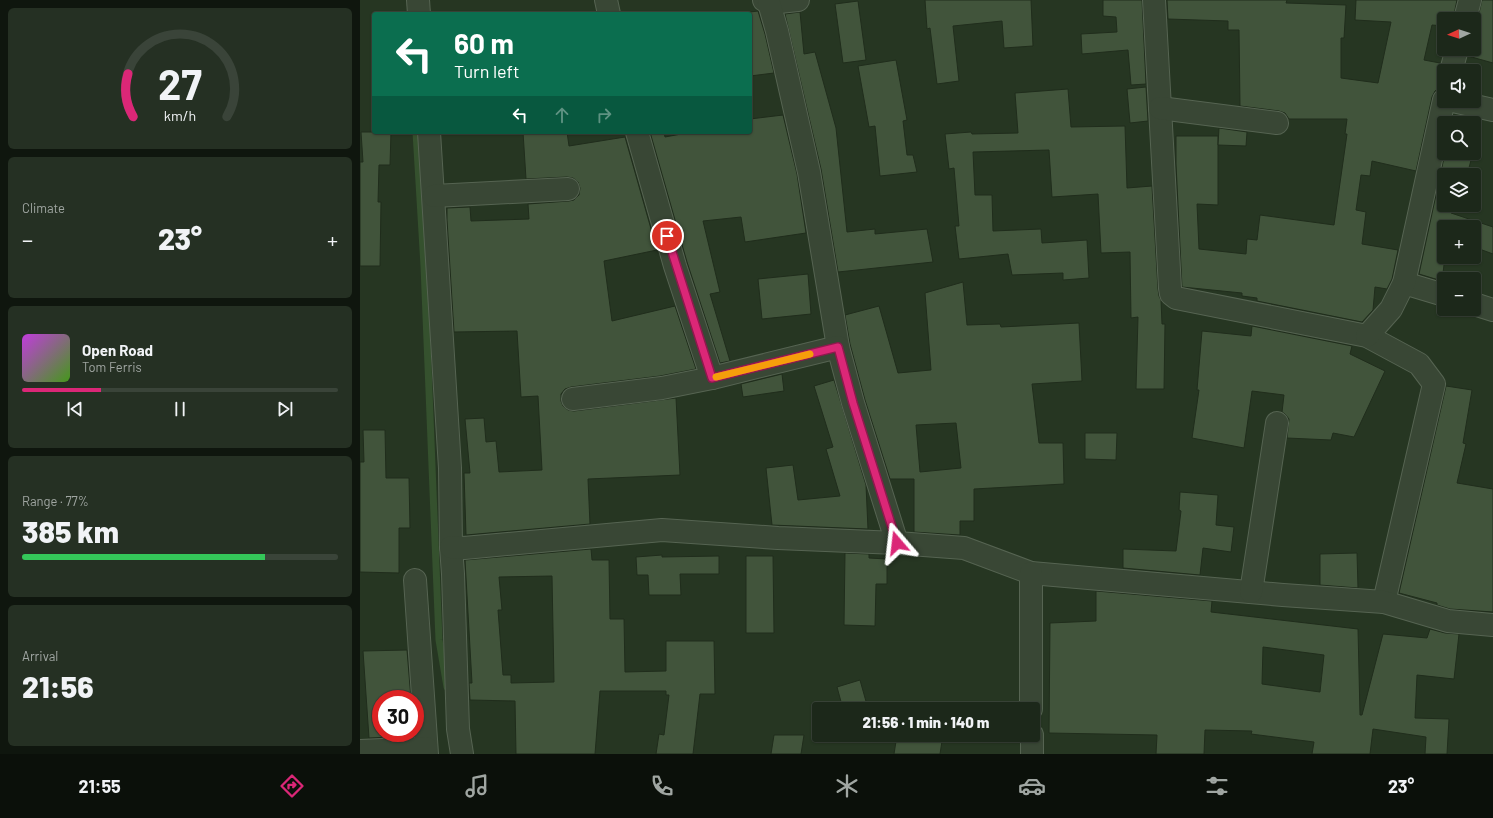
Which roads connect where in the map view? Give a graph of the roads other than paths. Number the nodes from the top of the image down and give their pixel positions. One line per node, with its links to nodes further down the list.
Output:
1 (418, 0): 7 (street)
2 (606, 0): 8 (street)
3 (798, 0): 6 (street)
4 (1154, 0): 11 (street)
5 (1470, 0): 9 (street)
6 (767, 1): 24 (street)
7 (419, 12)
8 (609, 12)
9 (1467, 12)
10 (1481, 107): 13 (street)
11 (1160, 108): 14 (street); 23 (street)
12 (1442, 108): 19 (street)
13 (1493, 110)
14 (1277, 123)
15 (429, 134): 18 (street)
16 (638, 134): 25 (street)
17 (568, 189): 18 (street)
18 (434, 196): 29 (street)
19 (1404, 283): 20 (street); 23 (street)
20 (1437, 293)
21 (1481, 306): 22 (street)
22 (1493, 310)
23 (1367, 336): 33 (street)
24 (838, 347): 25 (street); 28 (street)
25 (712, 378): 26 (street)
26 (573, 400)
27 (1277, 423): 32 (street)
28 (897, 543): 29 (street); 30 (street)
29 (451, 547): 39 (street)
30 (1031, 573): 32 (street); 35 (street)
31 (415, 580): 38 (street)
32 (1251, 592): 33 (street)
33 (1384, 602): 34 (street)
34 (1493, 625)
35 (1032, 702)
36 (1032, 742): 40 (street)
37 (360, 751): 38 (street)
38 (426, 751)
39 (462, 754)
40 (1032, 754)

